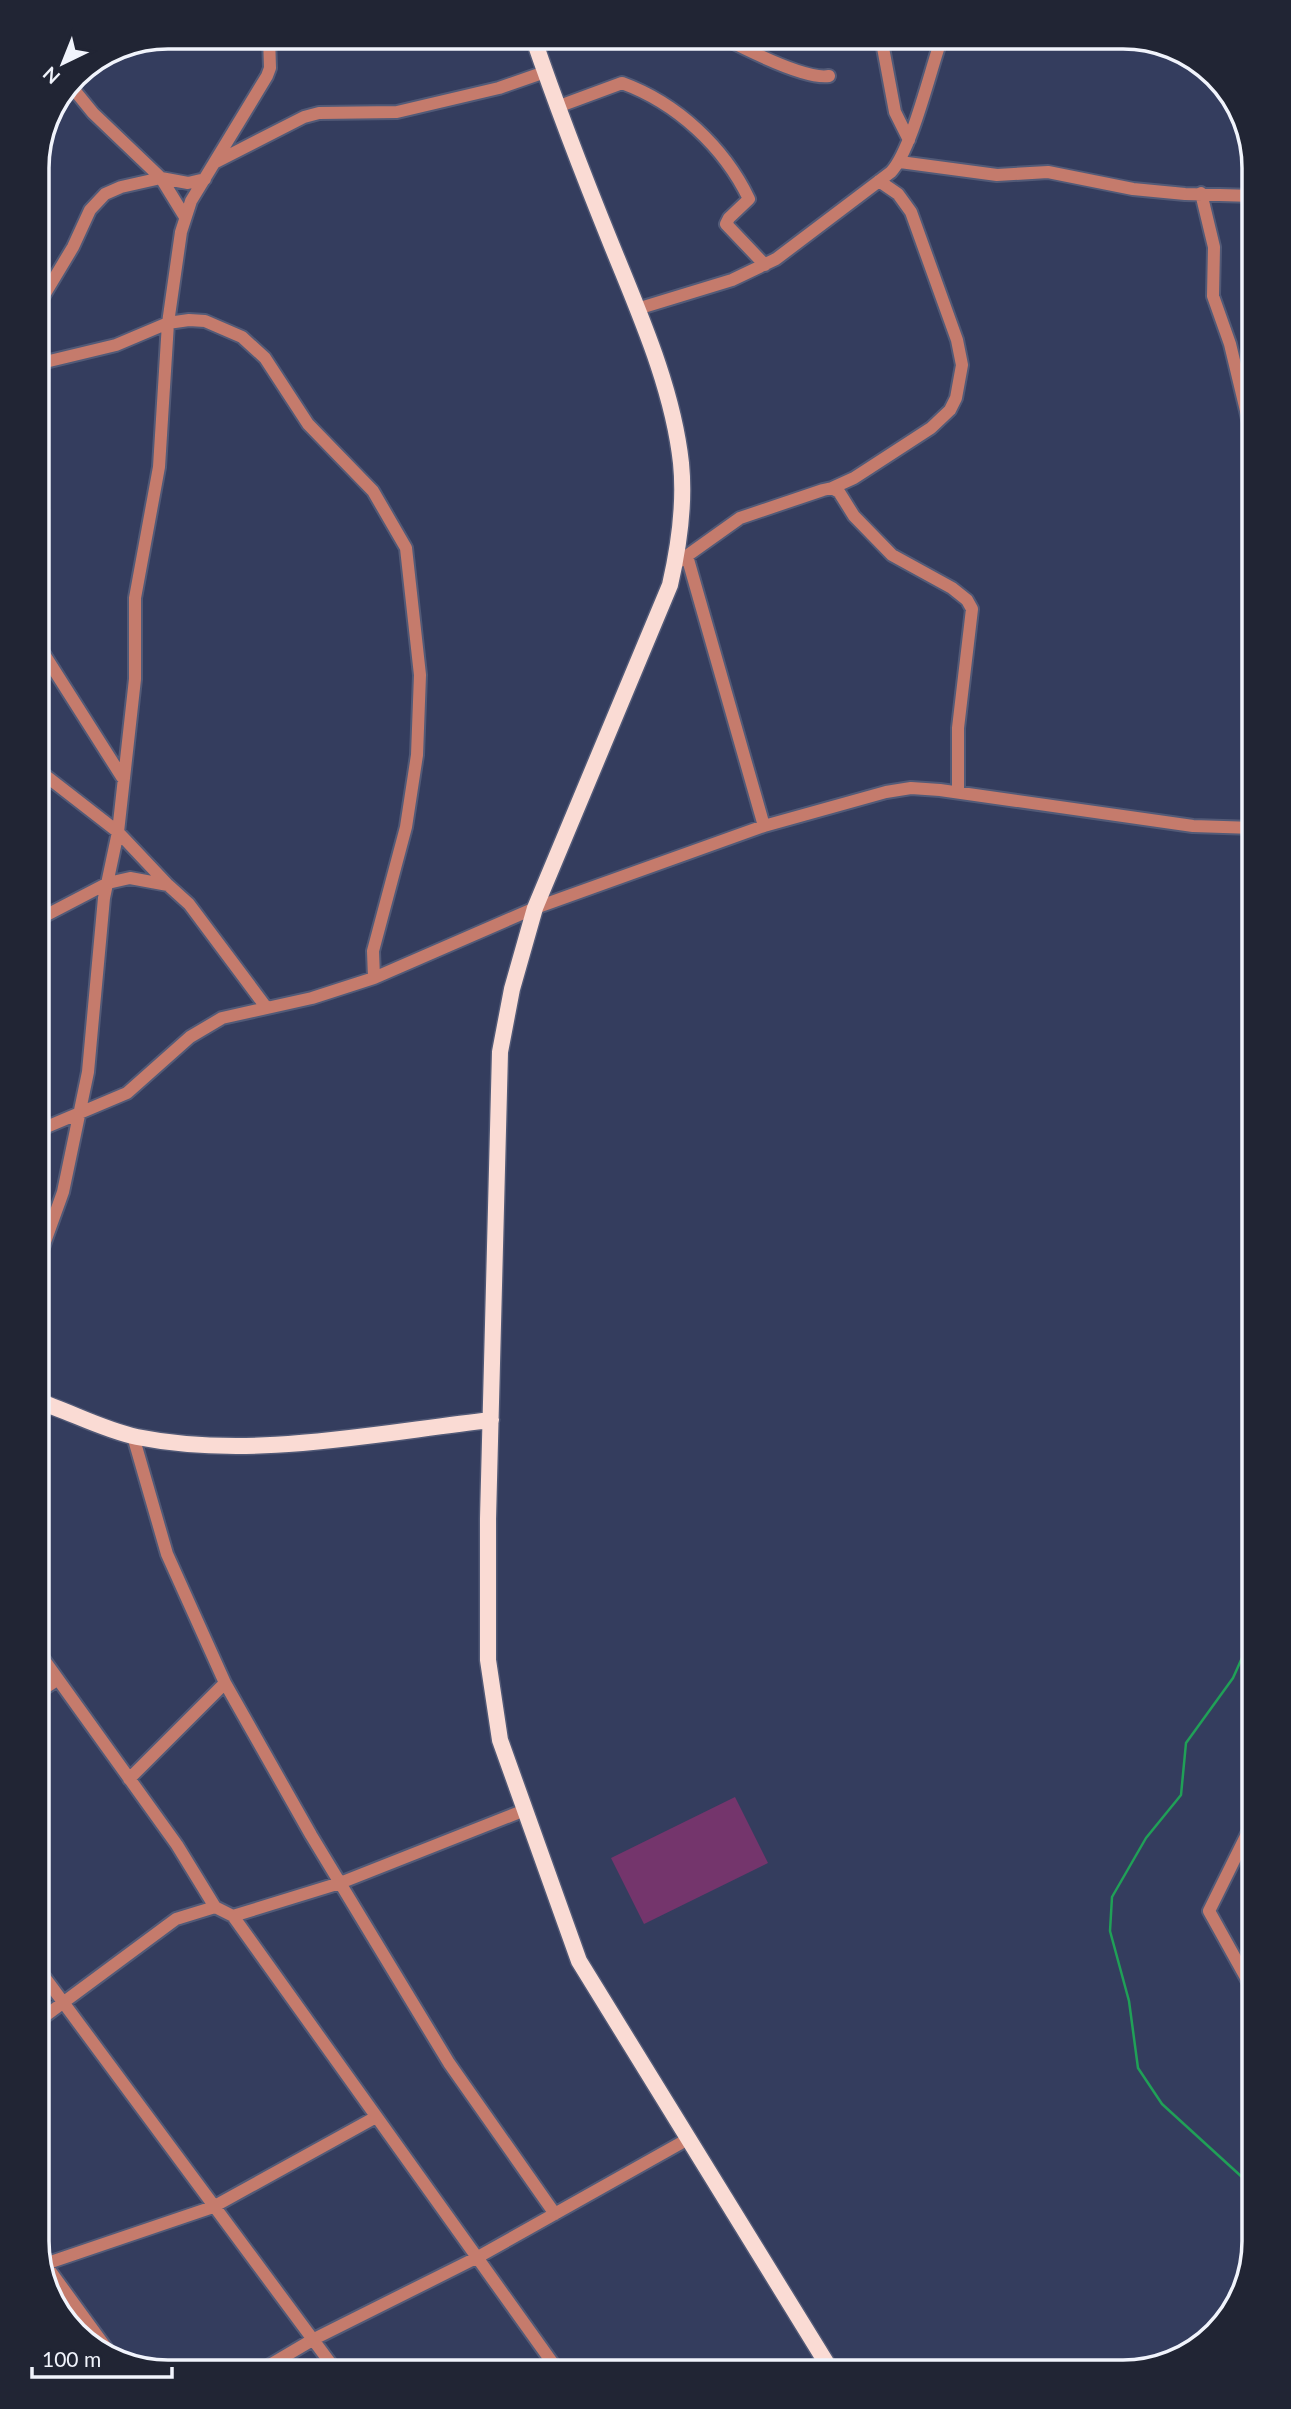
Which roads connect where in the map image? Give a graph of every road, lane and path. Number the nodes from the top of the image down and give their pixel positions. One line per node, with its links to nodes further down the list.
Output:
1 (268, 49): 12 (street)
2 (537, 49): 6 (main road)
3 (748, 49): 7 (street)
4 (883, 49): 10 (street)
5 (938, 49): 10 (street)
6 (545, 72): 9 (main road); 12 (street)
7 (829, 76)
8 (81, 98): 13 (street)
9 (557, 107): 19 (street); 21 (main road)
10 (909, 140): 11 (street)
11 (900, 162): 15 (street); 16 (street)
12 (215, 163): 14 (street)
13 (161, 178): 14 (street); 18 (street); 20 (street)
14 (205, 179): 18 (street)
15 (879, 181): 19 (street); 25 (street)
16 (1200, 193): 17 (street); 24 (street)
17 (1242, 195)
18 (185, 216): 22 (street)
19 (761, 267): 21 (street)
20 (49, 286)
21 (637, 309): 26 (main road)
22 (168, 323): 23 (street); 28 (street); 38 (street)
23 (49, 361)
24 (1242, 394)
25 (832, 488): 26 (street); 30 (street)
26 (681, 560): 31 (street); 36 (main road)
27 (49, 662): 28 (street)
28 (122, 777): 33 (street)
29 (49, 778): 33 (street)
30 (958, 792): 31 (street); 32 (street)
31 (764, 826): 36 (street)
32 (1242, 828)
33 (118, 832): 34 (street); 35 (street)
34 (108, 883): 35 (street); 37 (street); 40 (street)
35 (167, 885): 39 (street)
36 (536, 908): 38 (street); 44 (main road)
37 (49, 914)
38 (374, 978): 39 (street)
39 (266, 1007): 40 (street)
40 (81, 1112): 41 (street); 42 (street)
41 (49, 1126)
42 (49, 1232)
43 (49, 1405): 45 (main road)
44 (491, 1420): 45 (main road); 51 (main road)
45 (133, 1436): 48 (street)
46 (49, 1668): 47 (street)
47 (57, 1680): 49 (street); 50 (street)
48 (225, 1683): 50 (street); 53 (street)
49 (49, 1685)
50 (129, 1779): 54 (street)
51 (526, 1810): 53 (street); 61 (main road)
52 (1242, 1843): 56 (street)
53 (340, 1883): 55 (street); 63 (street)
54 (215, 1907): 55 (street); 58 (street)
55 (233, 1916): 60 (street)
56 (1242, 1969)
57 (49, 1984): 58 (street)
58 (64, 2003): 59 (street); 62 (street)
59 (49, 2014)
60 (376, 2117): 62 (street); 64 (street)
61 (688, 2139): 63 (street); 72 (main road)
62 (213, 2207): 65 (street); 68 (street)
63 (555, 2214): 64 (street)
64 (478, 2257): 68 (street); 71 (street)
65 (51, 2259)
66 (57, 2282): 67 (street)
67 (97, 2335)
68 (314, 2340): 69 (street); 70 (street)
69 (279, 2360)
70 (328, 2360)
71 (551, 2360)
72 (825, 2360)

